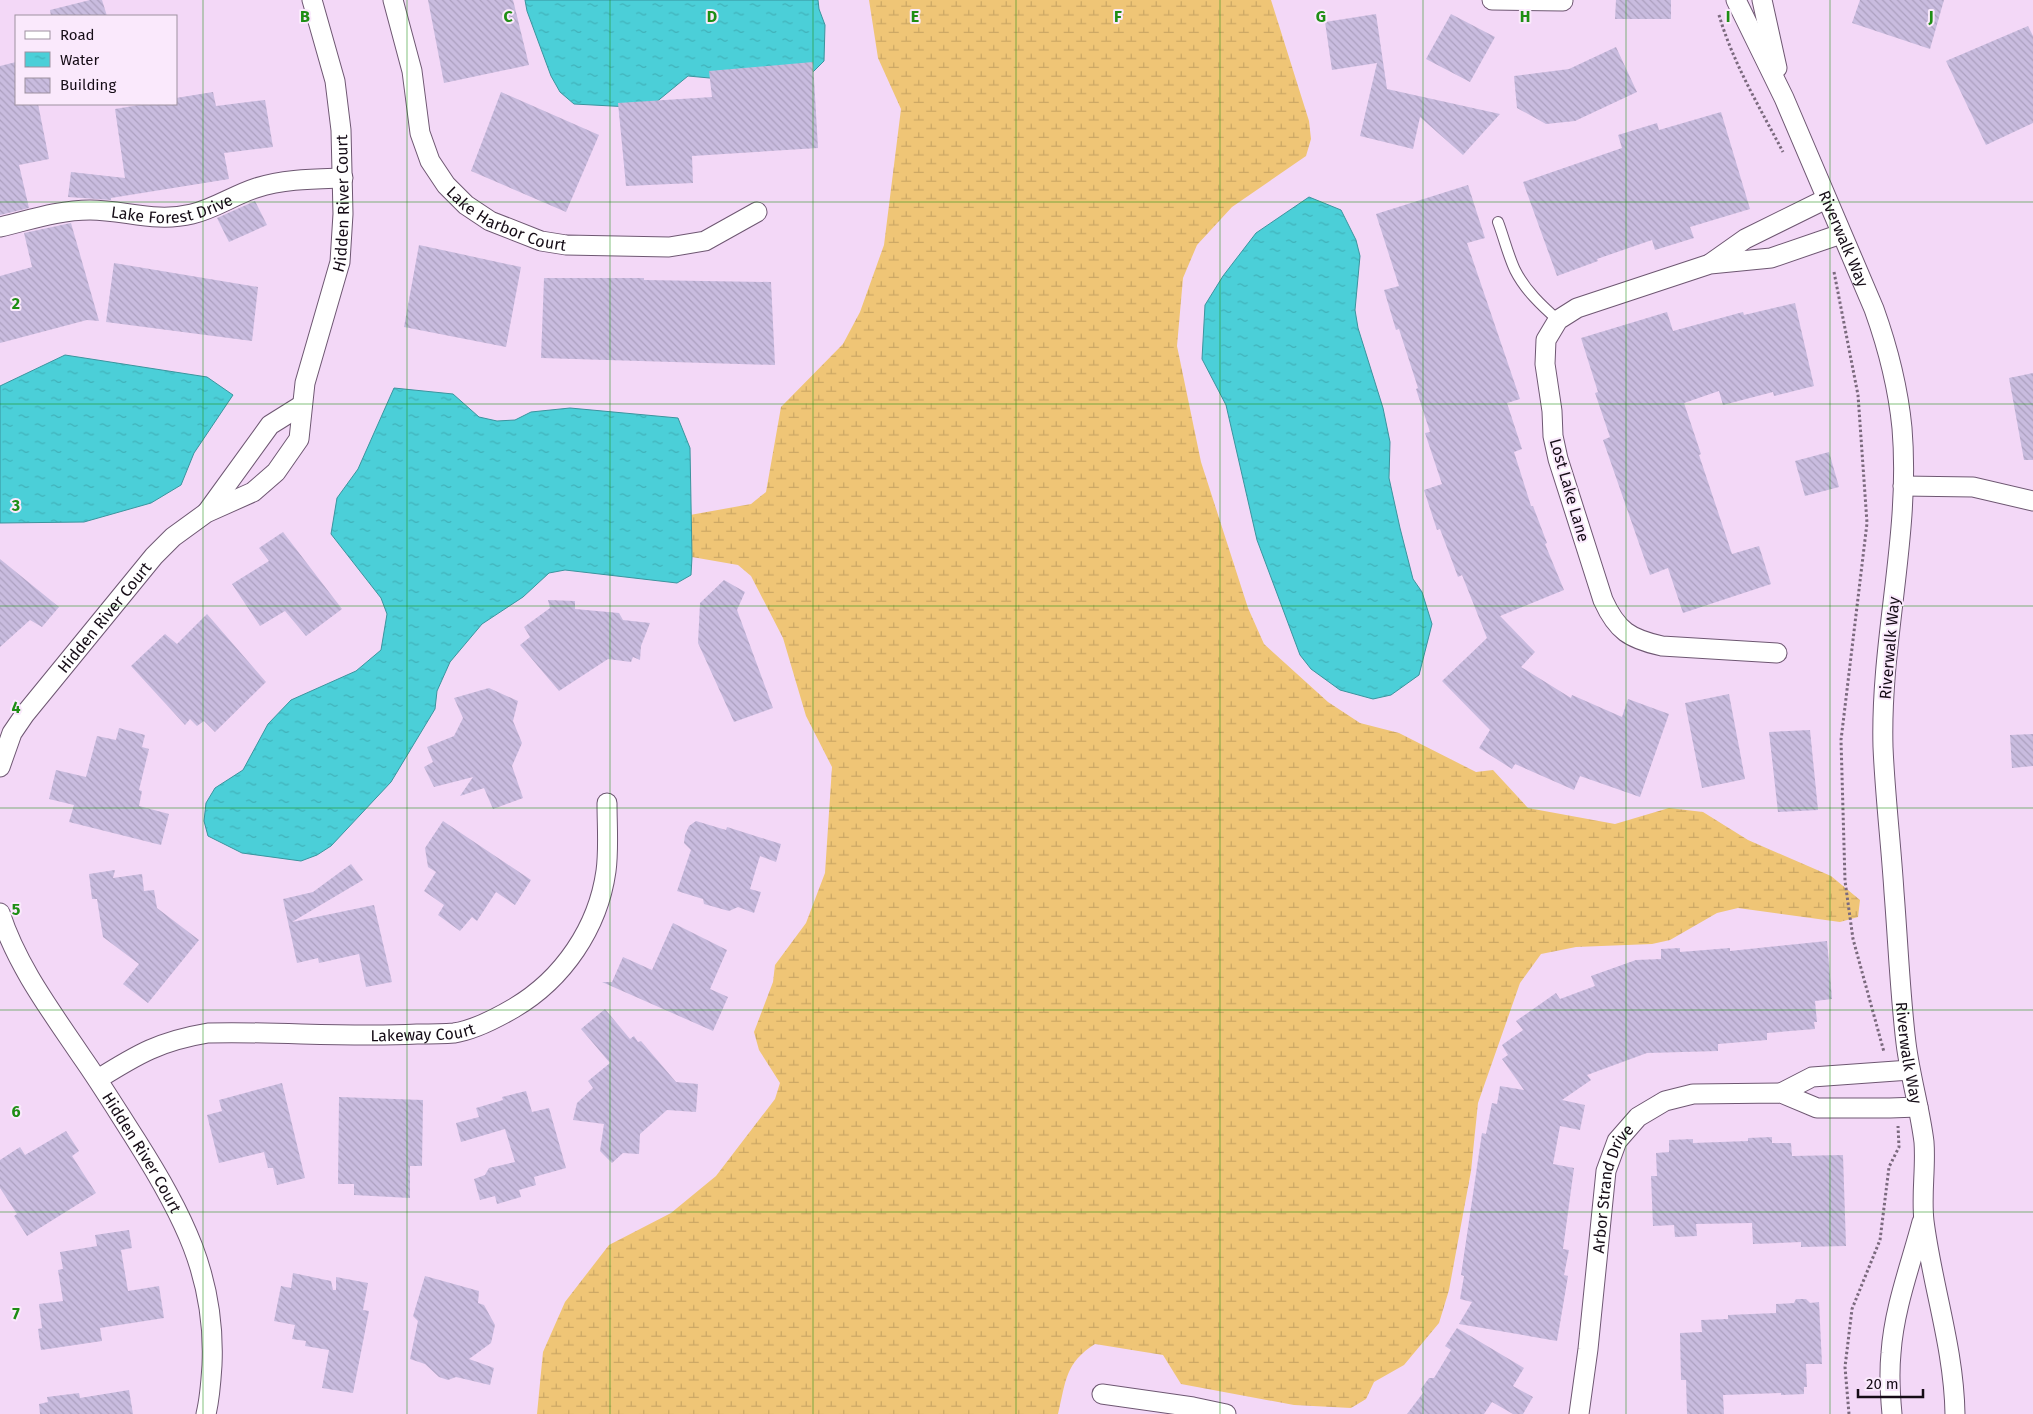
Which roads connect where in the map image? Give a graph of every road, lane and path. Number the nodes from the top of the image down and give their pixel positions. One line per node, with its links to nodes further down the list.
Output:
1 (312, 0): 10 (street, Hidden River Court)
2 (393, 0): 12 (street, Lake Harbor Court)
3 (1492, 0): 6 (street)
4 (1736, 0): 8 (street, Riverwalk Way)
5 (1762, 0): 8 (street, Riverwalk Way)
6 (1563, 1)
7 (1717, 8): 9 (path)
8 (1784, 98): 11 (street, Riverwalk Way)
9 (1787, 160)
10 (343, 178): 14 (street, Lake Forest Drive); 19 (street, Hidden River Court)
11 (1826, 199): 15 (street, Riverwalk Way); 16 (street)
12 (757, 212)
13 (1498, 222): 18 (lane)
14 (0, 227)
15 (1841, 234): 16 (street); 20 (street, Riverwalk Way)
16 (1710, 264): 18 (street)
17 (1835, 274): 28 (path)
18 (1558, 320): 23 (street, Lost Lake Lane)
19 (302, 406): 22 (street, Hidden River Court); 22 (street, Hidden River Court)
20 (1902, 486): 21 (street); 29 (street, Riverwalk Way)
21 (2033, 501)
22 (206, 513): 24 (street, Hidden River Court)
23 (1777, 653)
24 (6, 731): 25 (street, Hidden River Court)
25 (0, 767)
26 (607, 803): 30 (street, Lakeway Court)
27 (0, 913): 30 (street, Hidden River Court)
28 (1884, 1052)
29 (1910, 1070): 31 (street, Arbor Strand Drive); 32 (street, Riverwalk Way)
30 (98, 1079): 36 (street, Hidden River Court)
31 (1781, 1093): 32 (street, Arbor Strand Drive); 38 (street, Arbor Strand Drive)
32 (1918, 1107): 34 (street, Riverwalk Way)
33 (1898, 1124): 39 (path)
34 (1923, 1218): 40 (street, Riverwalk Way); 41 (street, Riverwalk Way)
35 (1102, 1394): 37 (street)
36 (211, 1413)
37 (1226, 1414)
38 (1579, 1414)
39 (1849, 1414)
40 (1892, 1414)
41 (1955, 1414)

